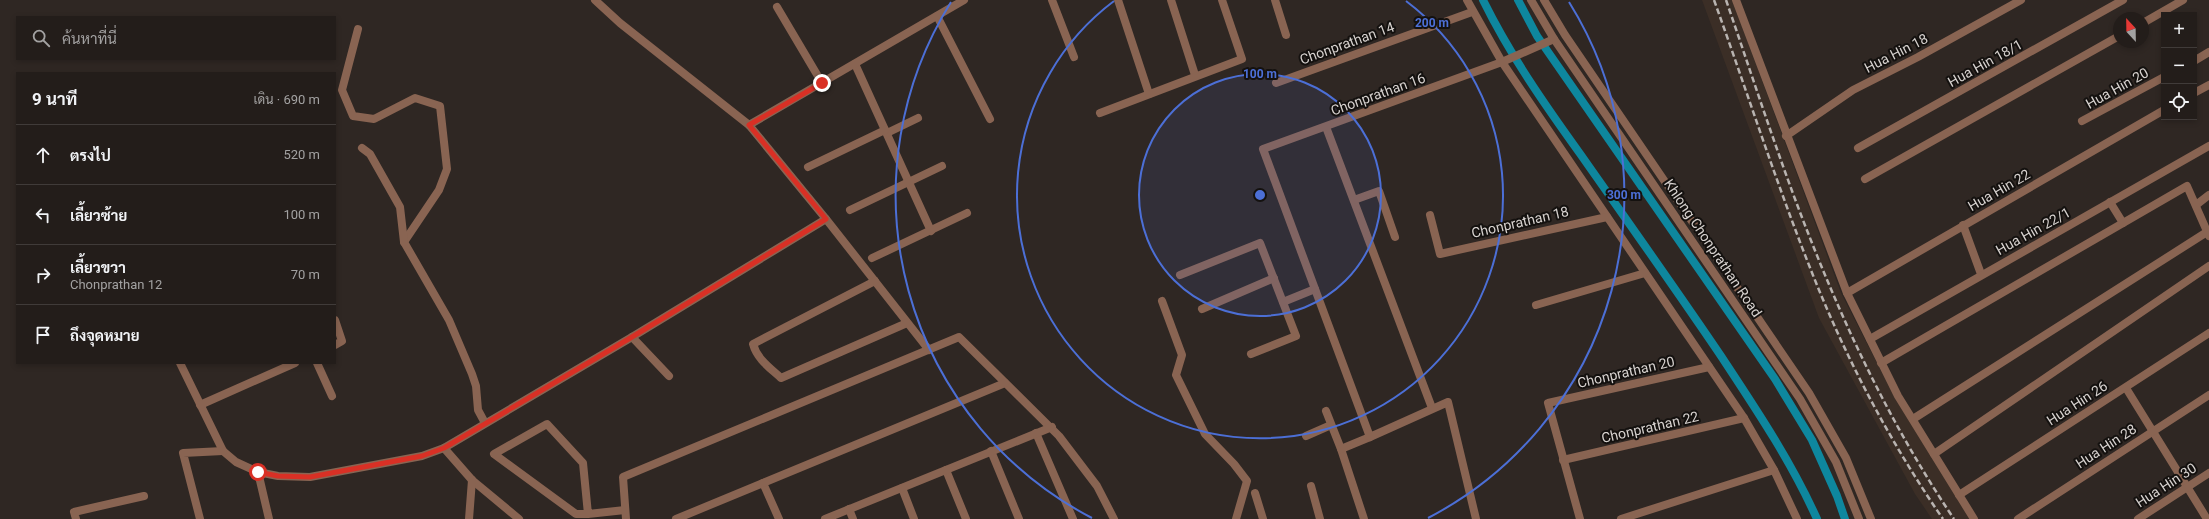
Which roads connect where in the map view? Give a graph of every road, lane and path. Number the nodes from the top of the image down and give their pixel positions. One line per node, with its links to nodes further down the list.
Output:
1 (595, 0): 40 (street)
2 (964, 0): 17 (street)
3 (1052, 0): 24 (street)
4 (1118, 0): 34 (street)
5 (1171, 0): 28 (street)
6 (1222, 0): 28 (street)
7 (1275, 0): 20 (street)
8 (1467, 0): 16 (street)
9 (1531, 0): 21 (street, Khlong Chonprathan Road)
10 (1544, 0): 154 (street, Khlong Chonprathan Road)
11 (1736, 0): 43 (street)
12 (2021, 0): 43 (street, Hua Hin 18)
13 (2123, 0): 46 (street, Hua Hin 18/1)
14 (2183, 0): 18 (street)
15 (777, 6): 30 (street)
16 (1472, 12): 26 (street); 31 (street, Chonprathan 14)
17 (937, 16): 27 (street); 38 (street)
18 (2149, 20)
19 (358, 29): 65 (street)
20 (1286, 36)
21 (1554, 39): 26 (street, Chonprathan 16); 153 (street, Khlong Chonprathan Road)
22 (2113, 39): 49 (street)
23 (2209, 52): 25 (street)
24 (1074, 57)
25 (2197, 59)
26 (1502, 62): 41 (street, Chonprathan 16); 58 (street)
27 (855, 64): 30 (street); 42 (street)
28 (1195, 75): 34 (street)
29 (2161, 79): 39 (street, Hua Hin 20)
30 (822, 83): 40 (street)
31 (1276, 83)
32 (2209, 85): 33 (street)
33 (2197, 91)
34 (1149, 94): 36 (street)
35 (2161, 112): 61 (street, Hua Hin 22)
36 (1100, 113)
37 (918, 118): 42 (street)
38 (990, 119)
39 (2082, 121)
40 (749, 125): 59 (street)
41 (1326, 127): 52 (street); 73 (street, Chonprathan 16)
42 (886, 132): 48 (street); 50 (street)
43 (1786, 136): 74 (street)
44 (2209, 146): 53 (street, Hua Hin 22/1)
45 (362, 148): 65 (street)
46 (1858, 148)
47 (942, 166): 50 (street)
48 (808, 167)
49 (1866, 179)
50 (909, 182): 55 (street); 62 (street)
51 (2209, 196): 54 (street)
52 (1354, 200): 64 (street); 98 (street)
53 (2110, 202): 60 (street); 69 (street, Hua Hin 22/1)
54 (2196, 205): 60 (street); 63 (street)
55 (850, 210)
56 (967, 214): 62 (street)
57 (1430, 215): 58 (street, Chonprathan 18)
58 (1607, 217): 68 (street)
59 (826, 219): 72 (street); 82 (street)
60 (2123, 222): 87 (street)
61 (1963, 225): 69 (street); 74 (street, Hua Hin 22)
62 (931, 231): 66 (street)
63 (2208, 234): 101 (street)
64 (1395, 237)
65 (404, 242): 102 (street)
66 (872, 258)
67 (2209, 266): 113 (street)
68 (1645, 273): 77 (street); 91 (street)
69 (1981, 274): 83 (street, Hua Hin 22/1)
70 (1180, 275): 71 (street)
71 (1274, 278): 76 (street); 78 (street)
72 (875, 282): 80 (street); 80 (street)
73 (1315, 289): 76 (street); 108 (street)
74 (1847, 292): 83 (street)
75 (1162, 301): 145 (street)
76 (1283, 302): 86 (street)
77 (1536, 305)
78 (1202, 309)
79 (336, 323): 84 (street)
80 (907, 323): 85 (street)
81 (2209, 333): 94 (street, Hua Hin 26)
82 (632, 337): 92 (street); 102 (street)
83 (1870, 339): 87 (street)
84 (336, 344)
85 (929, 350): 93 (street); 128 (street)
86 (1251, 354)
87 (1881, 363): 101 (street)
88 (180, 364): 97 (street)
89 (293, 364): 97 (street)
90 (317, 364): 96 (street)
91 (1710, 367): 100 (street); 114 (street, Chonprathan 20)
92 (669, 376)
93 (1005, 383): 104 (street); 120 (street)
94 (2126, 388): 105 (street); 125 (street, Hua Hin 26)
95 (2209, 395): 105 (street, Hua Hin 28)
96 (332, 396)
97 (200, 405): 111 (street)
98 (1432, 408): 108 (street); 149 (street)
99 (1326, 411): 103 (street)
100 (1744, 418): 114 (street, Chonprathan 22); 116 (street)
101 (1913, 419): 113 (street)
102 (485, 423): 109 (street)
103 (1331, 425): 107 (street); 110 (street)
104 (1052, 427): 106 (street); 144 (street)
105 (2153, 432): 122 (street); 156 (street, Hua Hin 28)
106 (1036, 433): 112 (street); 143 (street)
107 (1306, 436)
108 (1370, 437): 110 (street)
109 (444, 448): 117 (street); 119 (street)
110 (1341, 449): 148 (street)
111 (223, 451): 117 (street); 131 (street)
112 (991, 452): 115 (street); 142 (street)
113 (1934, 454): 125 (street)
114 (1562, 460): 150 (street)
115 (946, 470): 123 (street); 141 (street)
116 (1774, 470): 151 (street); 152 (street)
117 (258, 472): 132 (street)
118 (2209, 473): 122 (street, Hua Hin 30)
119 (472, 480): 133 (street); 134 (street)
120 (763, 483): 136 (street); 137 (street)
121 (1311, 486): 147 (street)
122 (2187, 487): 157 (street, Hua Hin 30); 158 (street)
123 (902, 488): 127 (street); 140 (street)
124 (1254, 493): 146 (street)
125 (1959, 495): 155 (street)
126 (144, 496): 130 (street)
127 (849, 509): 138 (street); 139 (street)
128 (625, 510): 129 (street); 135 (street)
129 (588, 514): 129 (street)
130 (76, 519)
131 (200, 519)
132 (269, 519)
133 (469, 519)
134 (519, 519)
135 (626, 519)
136 (676, 519)
137 (779, 519)
138 (825, 519)
139 (853, 519)
140 (914, 519)
141 (966, 519)
142 (1019, 519)
143 (1073, 519)
144 (1114, 519)
145 (1236, 519)
146 (1263, 519)
147 (1320, 519)
148 (1364, 519)
149 (1476, 519)
150 (1580, 519)
151 (1621, 519)
152 (1797, 519)
153 (1859, 519)
154 (1871, 519)
155 (1974, 519)
156 (2018, 519)
157 (2138, 519)
158 (2207, 519)

